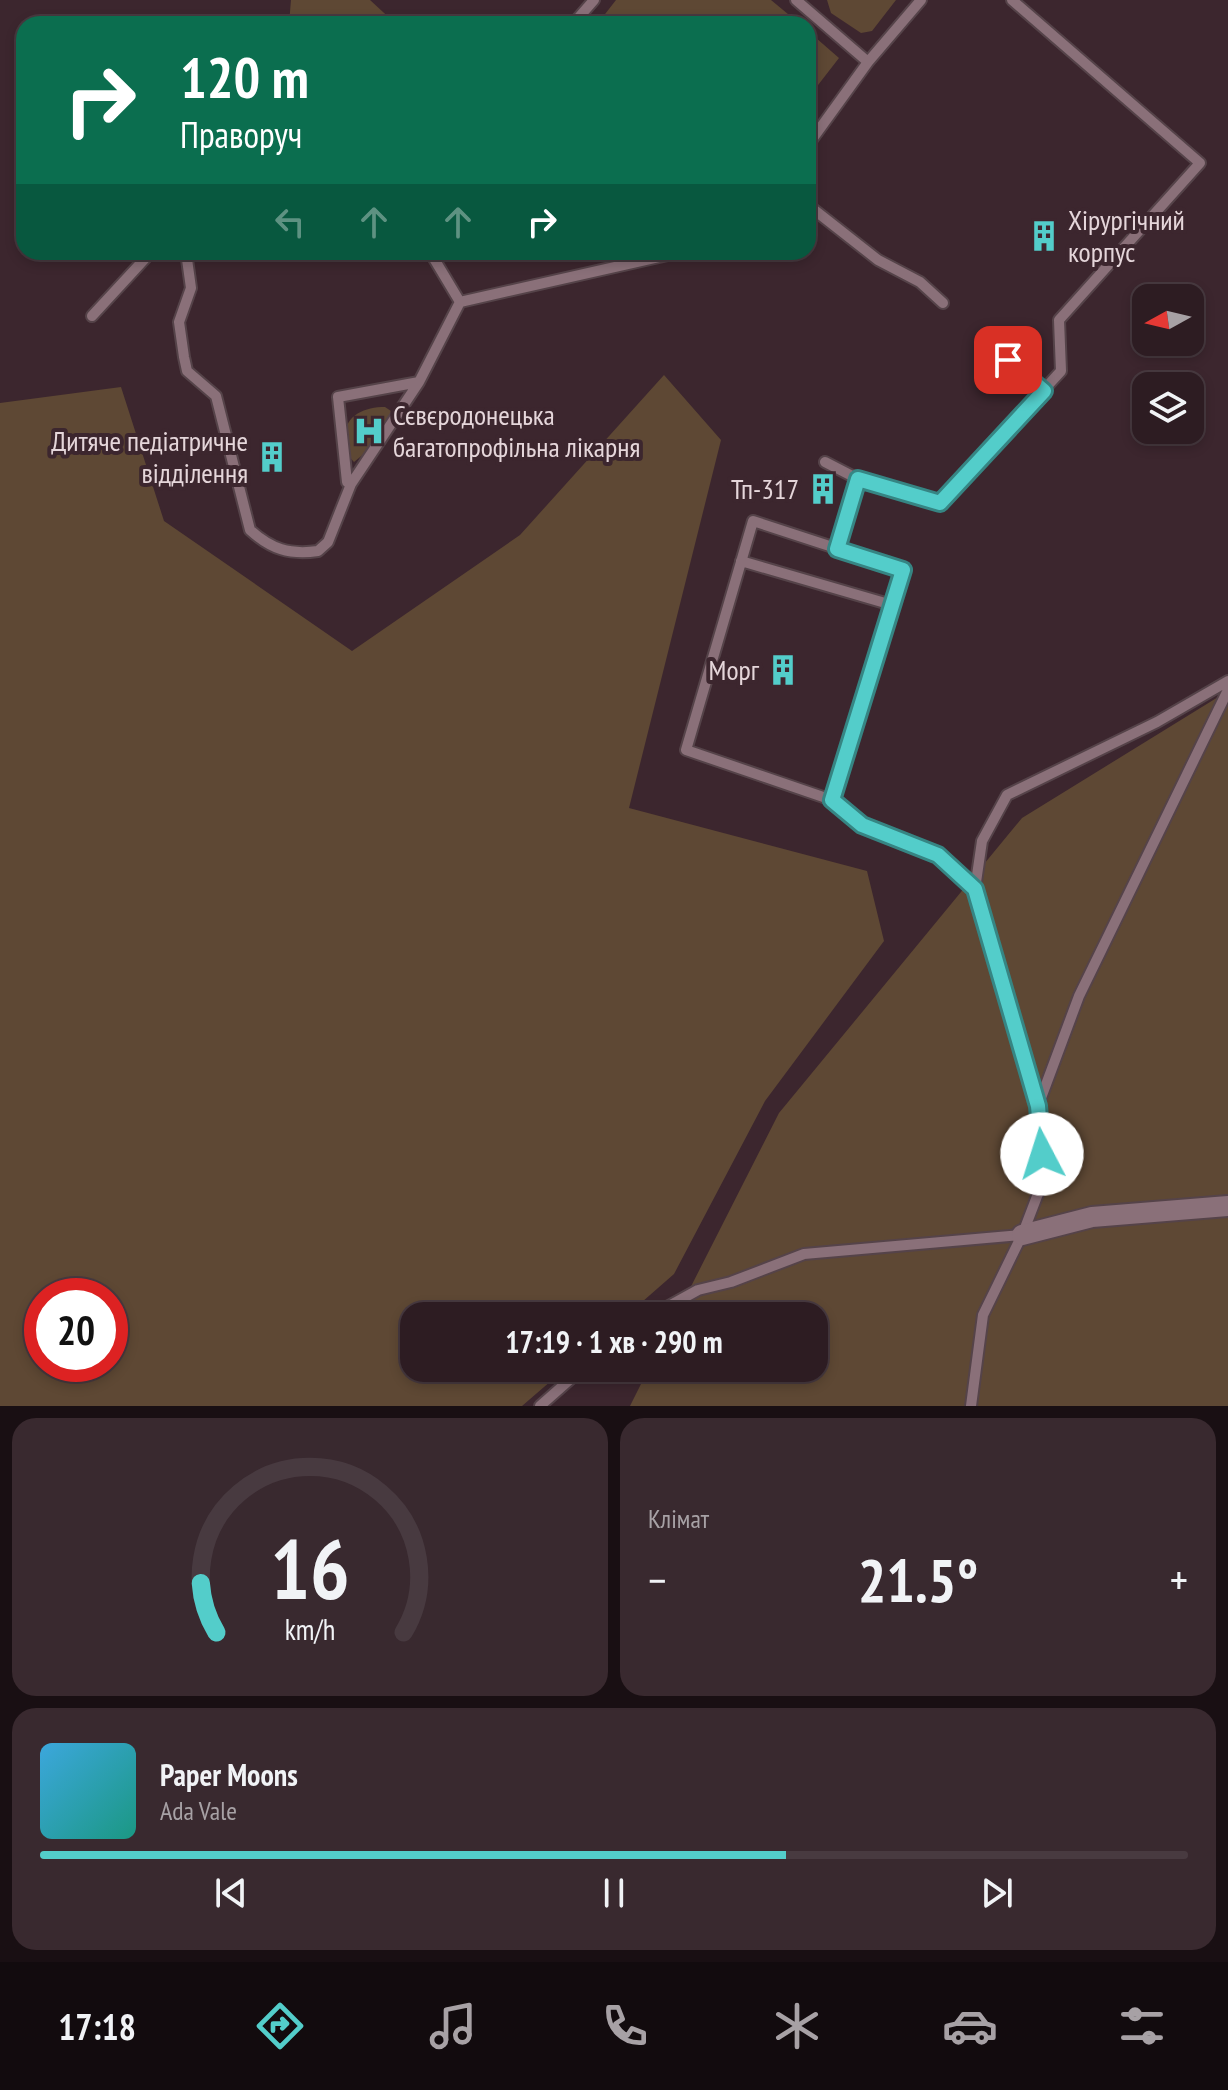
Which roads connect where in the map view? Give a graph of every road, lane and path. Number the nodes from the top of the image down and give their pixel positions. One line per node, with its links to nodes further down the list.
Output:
1 (594, 0): 5 (lane)
2 (796, 0): 6 (lane)
3 (921, 0): 8 (lane)
4 (1012, 0): 20 (lane)
5 (580, 16)
6 (815, 16)
7 (816, 17): 8 (lane)
8 (868, 62): 9 (lane)
9 (816, 134)
10 (816, 211): 16 (lane)
11 (144, 260): 17 (lane)
12 (187, 260): 23 (lane)
13 (435, 260): 15 (lane)
14 (646, 260): 15 (lane)
15 (460, 302): 19 (lane)
16 (943, 303)
17 (92, 316)
18 (990, 345): 20 (lane)
19 (419, 382): 23 (lane); 23 (lane)
20 (1044, 391): 22 (lane)
21 (825, 462): 22 (lane)
22 (858, 479): 24 (lane)
23 (351, 484)
24 (837, 549): 25 (lane); 26 (lane)
25 (741, 561): 26 (lane); 29 (lane)
26 (892, 605): 29 (lane)
27 (1228, 681): 30 (lane)
28 (1228, 690): 31 (lane)
29 (832, 800): 30 (lane)
30 (975, 889): 31 (lane)
31 (1038, 1106): 33 (lane)
32 (1228, 1206): 33 (street)
33 (1022, 1235): 34 (lane); 37 (lane)
34 (676, 1302)
35 (567, 1382): 36 (lane)
36 (540, 1406)
37 (971, 1406)

